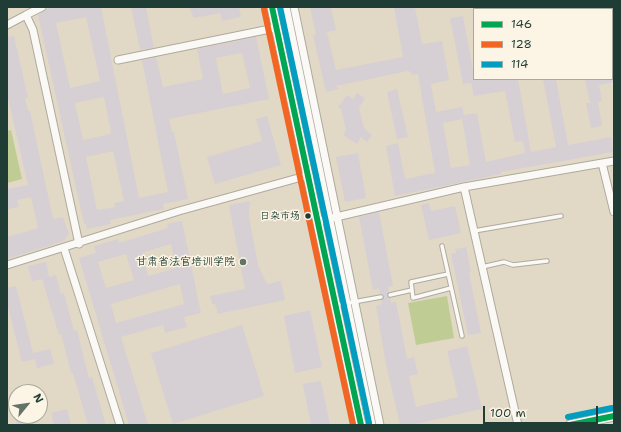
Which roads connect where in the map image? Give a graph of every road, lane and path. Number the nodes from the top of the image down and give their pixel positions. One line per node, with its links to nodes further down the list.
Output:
1 (42, 7): 5 (street)
2 (272, 7): 7 (main road)
3 (285, 7): 16 (main road)
4 (294, 7): 15 (street)
5 (26, 15): 6 (street); 18 (street)
6 (7, 25)
7 (276, 28): 8 (street); 11 (main road)
8 (118, 60)
9 (614, 161): 10 (street)
10 (602, 163): 12 (street); 13 (street)
11 (309, 175): 16 (main road); 18 (street)
12 (464, 187): 15 (street); 17 (street)
13 (614, 212)
14 (561, 216): 17 (lane)
15 (337, 218): 16 (street); 29 (street)
16 (323, 220): 30 (main road)
17 (474, 231): 23 (street)
18 (79, 244): 20 (street)
19 (442, 246): 24 (lane)
20 (64, 248): 22 (street); 33 (street)
21 (547, 261): 23 (lane)
22 (7, 266)
23 (482, 267): 37 (street)
24 (448, 274): 25 (lane); 26 (lane)
25 (451, 288): 26 (lane); 31 (lane)
26 (412, 290): 27 (lane)
27 (390, 295)
28 (381, 297): 29 (lane)
29 (355, 302): 30 (lane); 36 (street)
30 (341, 304): 34 (main road); 35 (main road)
31 (462, 336)
32 (614, 416): 38 (main road)
33 (120, 425)
34 (362, 425)
35 (371, 425)
36 (380, 425)
37 (518, 425)
38 (570, 425)

